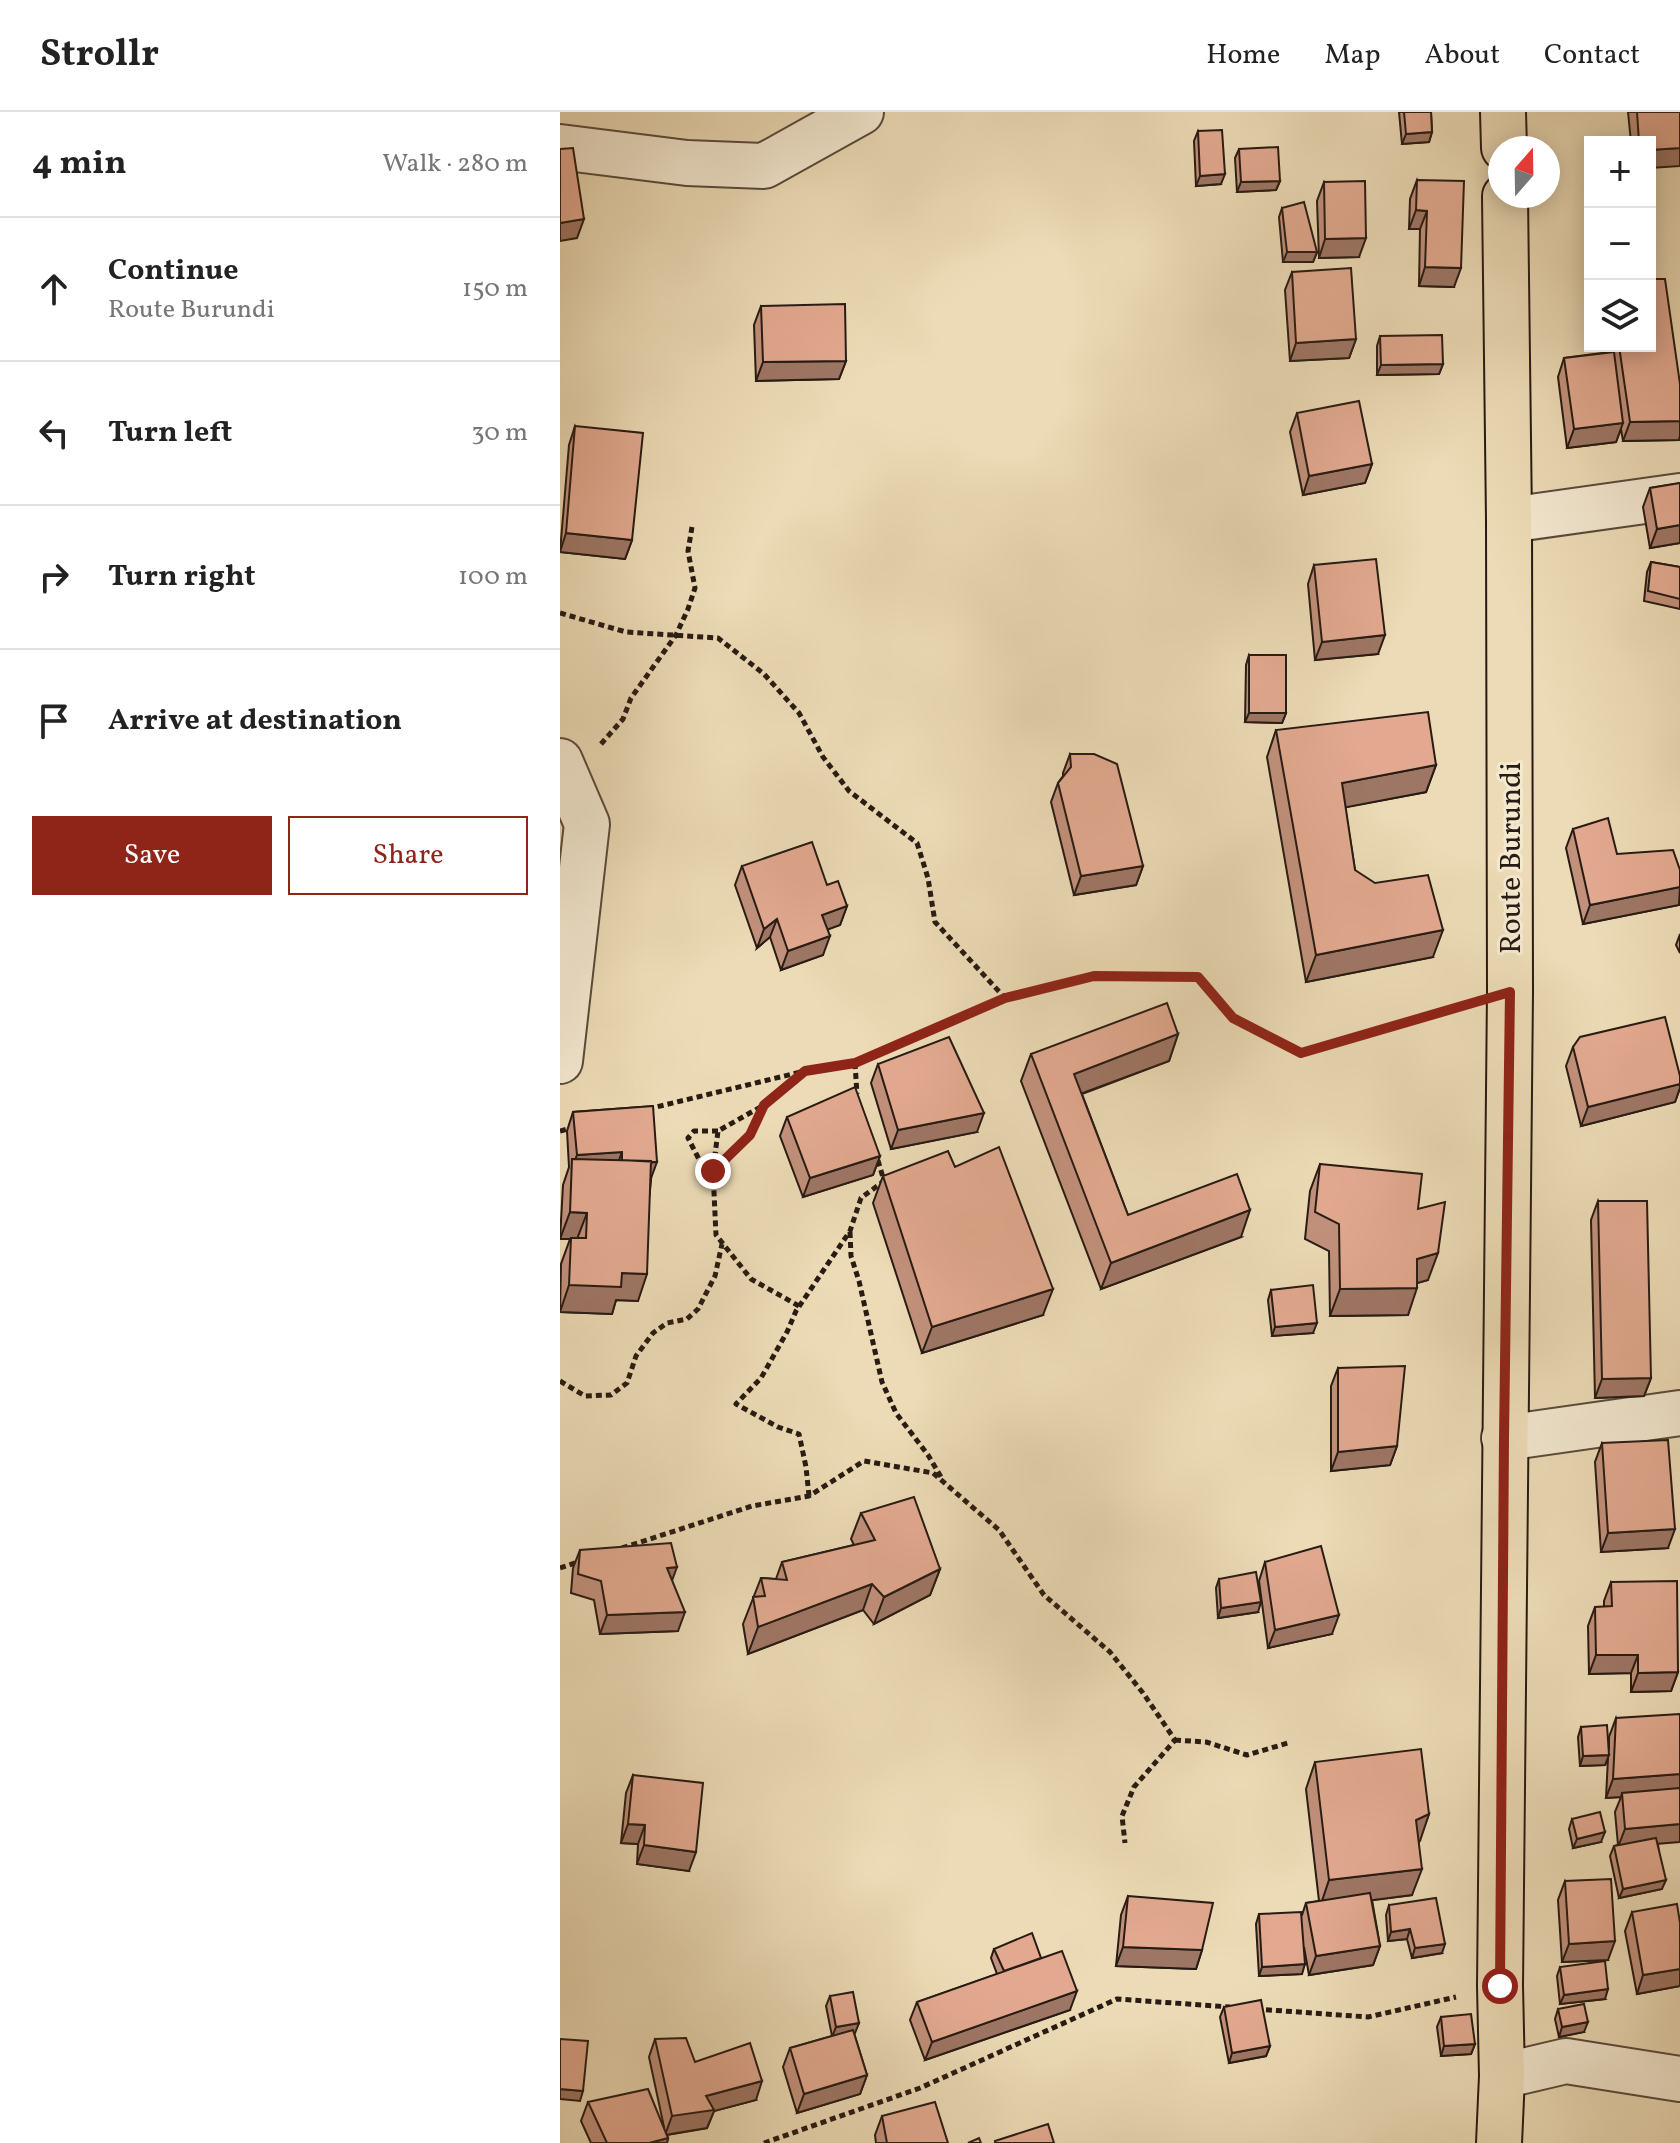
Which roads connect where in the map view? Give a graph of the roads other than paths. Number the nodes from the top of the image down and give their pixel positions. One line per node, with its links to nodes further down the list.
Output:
1 (861, 112): 4 (street)
2 (1503, 112): 3 (main road)
3 (1504, 136)
4 (560, 147)
5 (1505, 208): 7 (main road, Route Burundi)
6 (1680, 496): 7 (street)
7 (1509, 520): 11 (main road, Route Burundi)
8 (565, 772): 9 (street)
9 (560, 1061)
10 (1680, 1413): 11 (street)
11 (1504, 1438): 12 (main road, Route Burundi)
12 (1502, 2076): 13 (street); 14 (main road, Route Burundi)
13 (1680, 2079)
14 (1499, 2143)

